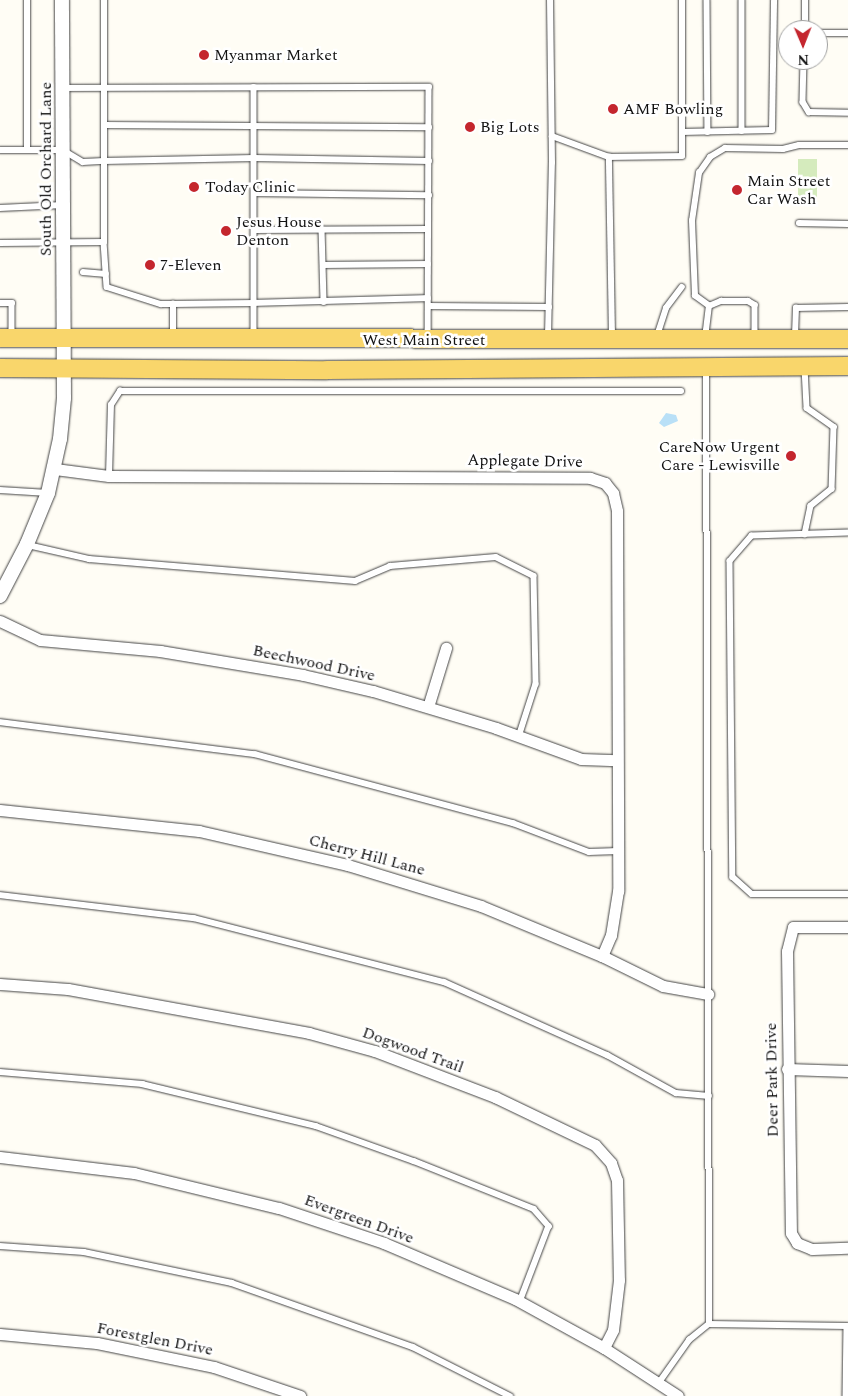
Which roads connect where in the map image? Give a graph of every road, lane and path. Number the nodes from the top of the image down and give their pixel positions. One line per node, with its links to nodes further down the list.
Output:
1 (27, 0): 27 (lane)
2 (62, 0): 15 (street, South Old Orchard Lane)
3 (104, 0): 16 (lane)
4 (550, 0): 24 (lane)
5 (682, 0): 22 (lane)
6 (707, 0): 23 (lane)
7 (742, 0): 21 (lane)
8 (774, 0): 21 (lane)
9 (805, 0): 10 (lane)
10 (805, 20)
11 (828, 33): 12 (lane)
12 (848, 33)
13 (804, 70): 17 (lane)
14 (254, 87): 16 (lane); 18 (lane); 20 (lane)
15 (63, 88): 16 (lane); 28 (street, South Old Orchard Lane)
16 (104, 88): 19 (lane)
17 (848, 113)
18 (254, 124): 19 (lane); 20 (lane); 30 (lane)
19 (104, 125): 31 (lane)
20 (429, 127): 32 (lane)
21 (742, 131): 23 (lane)
22 (682, 132): 23 (lane); 29 (lane)
23 (708, 132)
24 (552, 136): 29 (lane); 57 (lane)
25 (848, 145): 56 (lane)
26 (0, 150): 27 (lane)
27 (27, 150): 28 (lane)
28 (63, 150): 31 (lane); 35 (street, South Old Orchard Lane)
29 (609, 157): 67 (lane)
30 (254, 158): 31 (lane); 32 (lane); 33 (lane)
31 (104, 161): 42 (lane)
32 (429, 161): 34 (lane)
33 (254, 193): 34 (lane); 41 (lane)
34 (429, 194): 40 (lane)
35 (63, 205): 36 (lane); 44 (street, South Old Orchard Lane)
36 (0, 208)
37 (799, 223): 38 (lane)
38 (848, 224)
39 (322, 229): 40 (lane); 41 (lane); 46 (lane)
40 (428, 229): 45 (lane)
41 (254, 230): 53 (lane)
42 (104, 242): 44 (lane); 48 (lane)
43 (0, 243): 44 (lane)
44 (64, 243): 60 (street, South Old Orchard Lane)
45 (428, 264): 46 (lane); 50 (lane)
46 (323, 265): 51 (lane)
47 (83, 272): 48 (lane)
48 (106, 274): 54 (lane)
49 (682, 287): 68 (lane)
50 (428, 298): 51 (lane); 55 (lane)
51 (324, 302): 53 (lane)
52 (0, 303): 59 (lane)
53 (254, 303): 54 (lane); 64 (lane)
54 (173, 304): 63 (lane)
55 (428, 306): 57 (lane); 65 (lane)
56 (709, 306): 69 (lane); 70 (lane)
57 (549, 307): 66 (lane)
58 (848, 308): 61 (lane)
59 (6, 338): 60 (main road, West Main Street)
60 (64, 338): 63 (main road, West Main Street); 74 (street, South Old Orchard Lane)
61 (795, 339): 62 (main road, West Main Street); 70 (main road, West Main Street)
62 (848, 339)
63 (173, 340): 64 (main road, West Main Street)
64 (254, 340): 65 (main road, West Main Street)
65 (428, 340): 66 (main road, West Main Street); 77 (main road)
66 (548, 340): 67 (main road, West Main Street)
67 (612, 340): 68 (main road, West Main Street)
68 (656, 340): 69 (main road, West Main Street); 75 (main road)
69 (705, 340): 70 (main road, West Main Street)
70 (755, 340)
71 (848, 366): 72 (main road, West Main Street)
72 (804, 367): 76 (main road, West Main Street); 84 (lane)
73 (0, 368): 74 (main road, West Main Street)
74 (64, 368): 77 (main road, West Main Street); 79 (street, South Old Orchard Lane)
75 (655, 368): 76 (main road, West Main Street); 77 (main road, West Main Street)
76 (706, 368): 100 (lane)
77 (428, 369)
78 (681, 391): 80 (lane)
79 (55, 469): 80 (street, Applegate Drive); 82 (street, South Old Orchard Lane)
80 (109, 476): 92 (street, Applegate Drive)
81 (1, 490): 82 (lane)
82 (48, 493): 85 (street, South Old Orchard Lane)
83 (848, 533): 84 (lane)
84 (805, 534): 95 (lane)
85 (27, 544): 86 (street, South Old Orchard Lane); 91 (lane)
86 (0, 596)
87 (0, 621): 89 (street, Beechwood Drive)
88 (446, 648): 89 (street)
89 (428, 707): 91 (street, Beechwood Drive)
90 (0, 722): 94 (lane)
91 (520, 737): 92 (street, Beechwood Drive)
92 (617, 760): 94 (street, Applegate Drive)
93 (0, 810): 98 (street, Cherry Hill Lane)
94 (618, 852): 98 (street, Applegate Drive)
95 (848, 894)
96 (0, 895): 104 (lane)
97 (848, 928): 101 (street, Deer Park Drive)
98 (602, 956): 100 (street, Cherry Hill Lane)
99 (0, 984): 111 (street, Dogwood Trail)
100 (708, 994): 104 (lane)
101 (787, 1069): 102 (street); 107 (street, Deer Park Drive)
102 (848, 1071)
103 (0, 1072): 108 (lane)
104 (708, 1096): 109 (lane)
105 (0, 1157): 108 (street, Evergreen Drive)
106 (0, 1246): 114 (lane)
107 (848, 1248)
108 (520, 1302): 111 (street, Evergreen Drive)
109 (709, 1324): 112 (lane); 116 (lane)
110 (0, 1334): 113 (street, Forestglen Drive)
111 (604, 1348): 112 (street, Evergreen Drive)
112 (657, 1385): 115 (street, Evergreen Drive)
113 (300, 1396)
114 (510, 1396)
115 (678, 1396)
116 (846, 1396)

